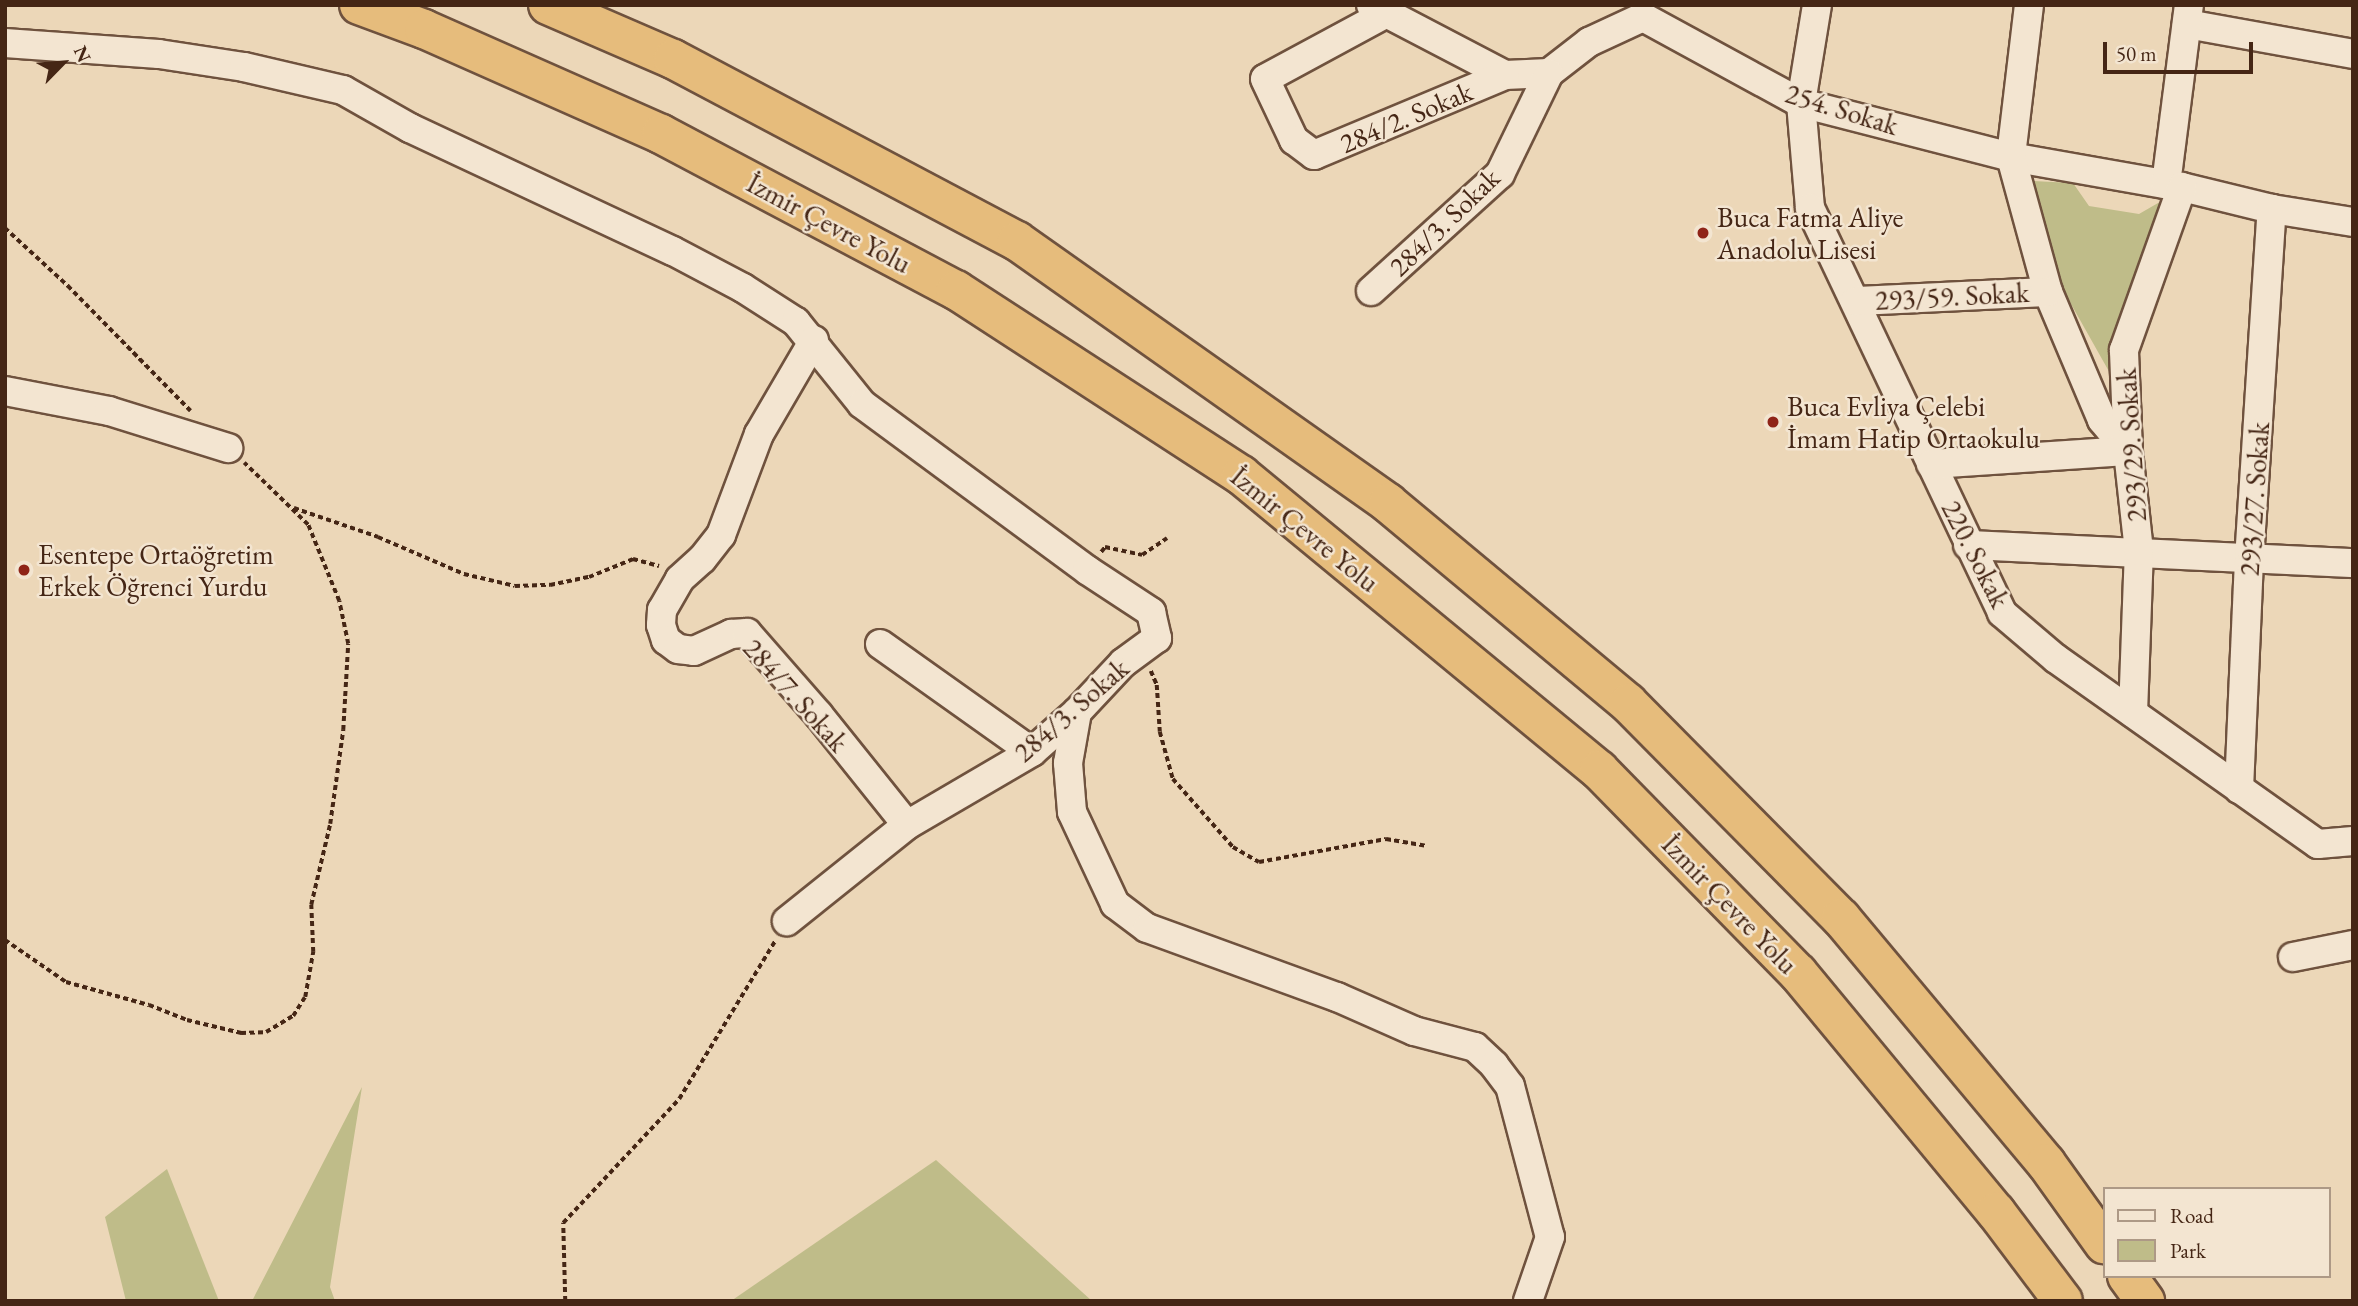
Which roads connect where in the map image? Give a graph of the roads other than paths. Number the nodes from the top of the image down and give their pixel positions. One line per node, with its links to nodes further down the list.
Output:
1 (359, 5): 42 (highway, İzmir Çevre Yolu)
2 (548, 5): 39 (highway)
3 (1817, 5): 12 (street, 220. Sokak)
4 (2029, 5): 13 (street)
5 (1378, 10): 11 (street); 11 (street, 284/2. Sokak)
6 (1641, 11): 10 (street, 254. Sokak); 12 (street, 254. Sokak)
7 (2188, 15): 9 (street); 14 (street, 293/29. Sokak)
8 (5, 43): 20 (street)
9 (2353, 54)
10 (1549, 73): 11 (street); 17 (street, 284/3. Sokak)
11 (1505, 75)
12 (1801, 103): 13 (street, 254. Sokak); 19 (street, 220. Sokak)
13 (2011, 157): 14 (street, 254. Sokak); 18 (street)
14 (2174, 186): 15 (street, 254. Sokak); 23 (street, 293/29. Sokak)
15 (2272, 209): 16 (street, 254. Sokak); 27 (street, 293/27. Sokak)
16 (2353, 222)
17 (1371, 291)
18 (2048, 292): 19 (street, 293/59. Sokak); 23 (street)
19 (1856, 301): 24 (street, 220. Sokak)
20 (814, 340): 30 (street, 284/3. Sokak); 34 (street, 284/7. Sokak)
21 (5, 391): 22 (street)
22 (228, 448)
23 (2128, 452): 24 (street); 26 (street, 293/29. Sokak)
24 (1931, 464): 25 (street, 220. Sokak)
25 (1968, 545): 26 (street); 31 (street, 220. Sokak)
26 (2139, 551): 27 (street); 31 (street, 293/29. Sokak)
27 (2249, 560): 28 (street); 33 (street, 293/27. Sokak)
28 (2353, 563)
29 (880, 644): 32 (street)
30 (1077, 712): 32 (street, 284/3. Sokak); 41 (street)
31 (2133, 713): 33 (street, 220. Sokak)
32 (1032, 752): 34 (street, 284/3. Sokak)
33 (2239, 789): 35 (street, 220. Sokak)
34 (907, 825): 36 (street, 284/3. Sokak)
35 (2353, 841)
36 (787, 921)
37 (2353, 945): 38 (street)
38 (2293, 957)
39 (2102, 1241)
40 (2128, 1278): 43 (highway)
41 (1528, 1301)
42 (2063, 1301)
43 (2145, 1301)

